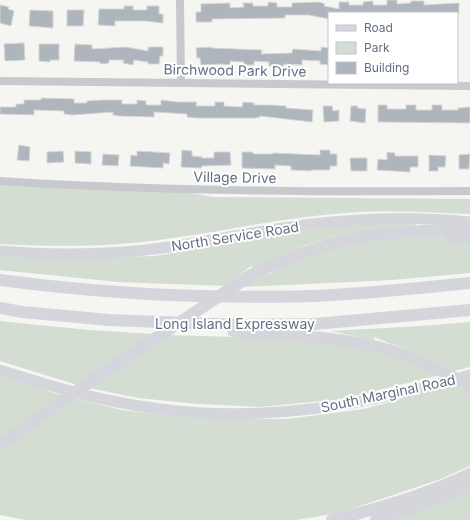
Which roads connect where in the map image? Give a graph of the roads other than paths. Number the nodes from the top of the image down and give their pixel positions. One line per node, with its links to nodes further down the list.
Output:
1 (180, 0): 3 (street)
2 (0, 81): 3 (street, Birchwood Park Drive)
3 (181, 82): 4 (street, Birchwood Park Drive)
4 (470, 86)
5 (0, 182): 6 (street, Village Drive)
6 (470, 191)
7 (470, 222): 11 (main road, North Service Road)
8 (470, 229): 9 (highway)
9 (426, 232): 10 (highway); 20 (highway)
10 (470, 239)
11 (0, 251)
12 (0, 280): 13 (highway, Long Island Expressway)
13 (470, 283)
14 (0, 308): 16 (highway, Long Island Expressway)
15 (470, 310): 16 (highway, Long Island Expressway)
16 (239, 328): 19 (highway)
17 (0, 370): 18 (main road, South Marginal Road)
18 (470, 374)
19 (470, 386)
20 (0, 445)
21 (470, 474): 23 (highway)
22 (470, 486): 24 (highway)
23 (332, 520)
24 (376, 520)

